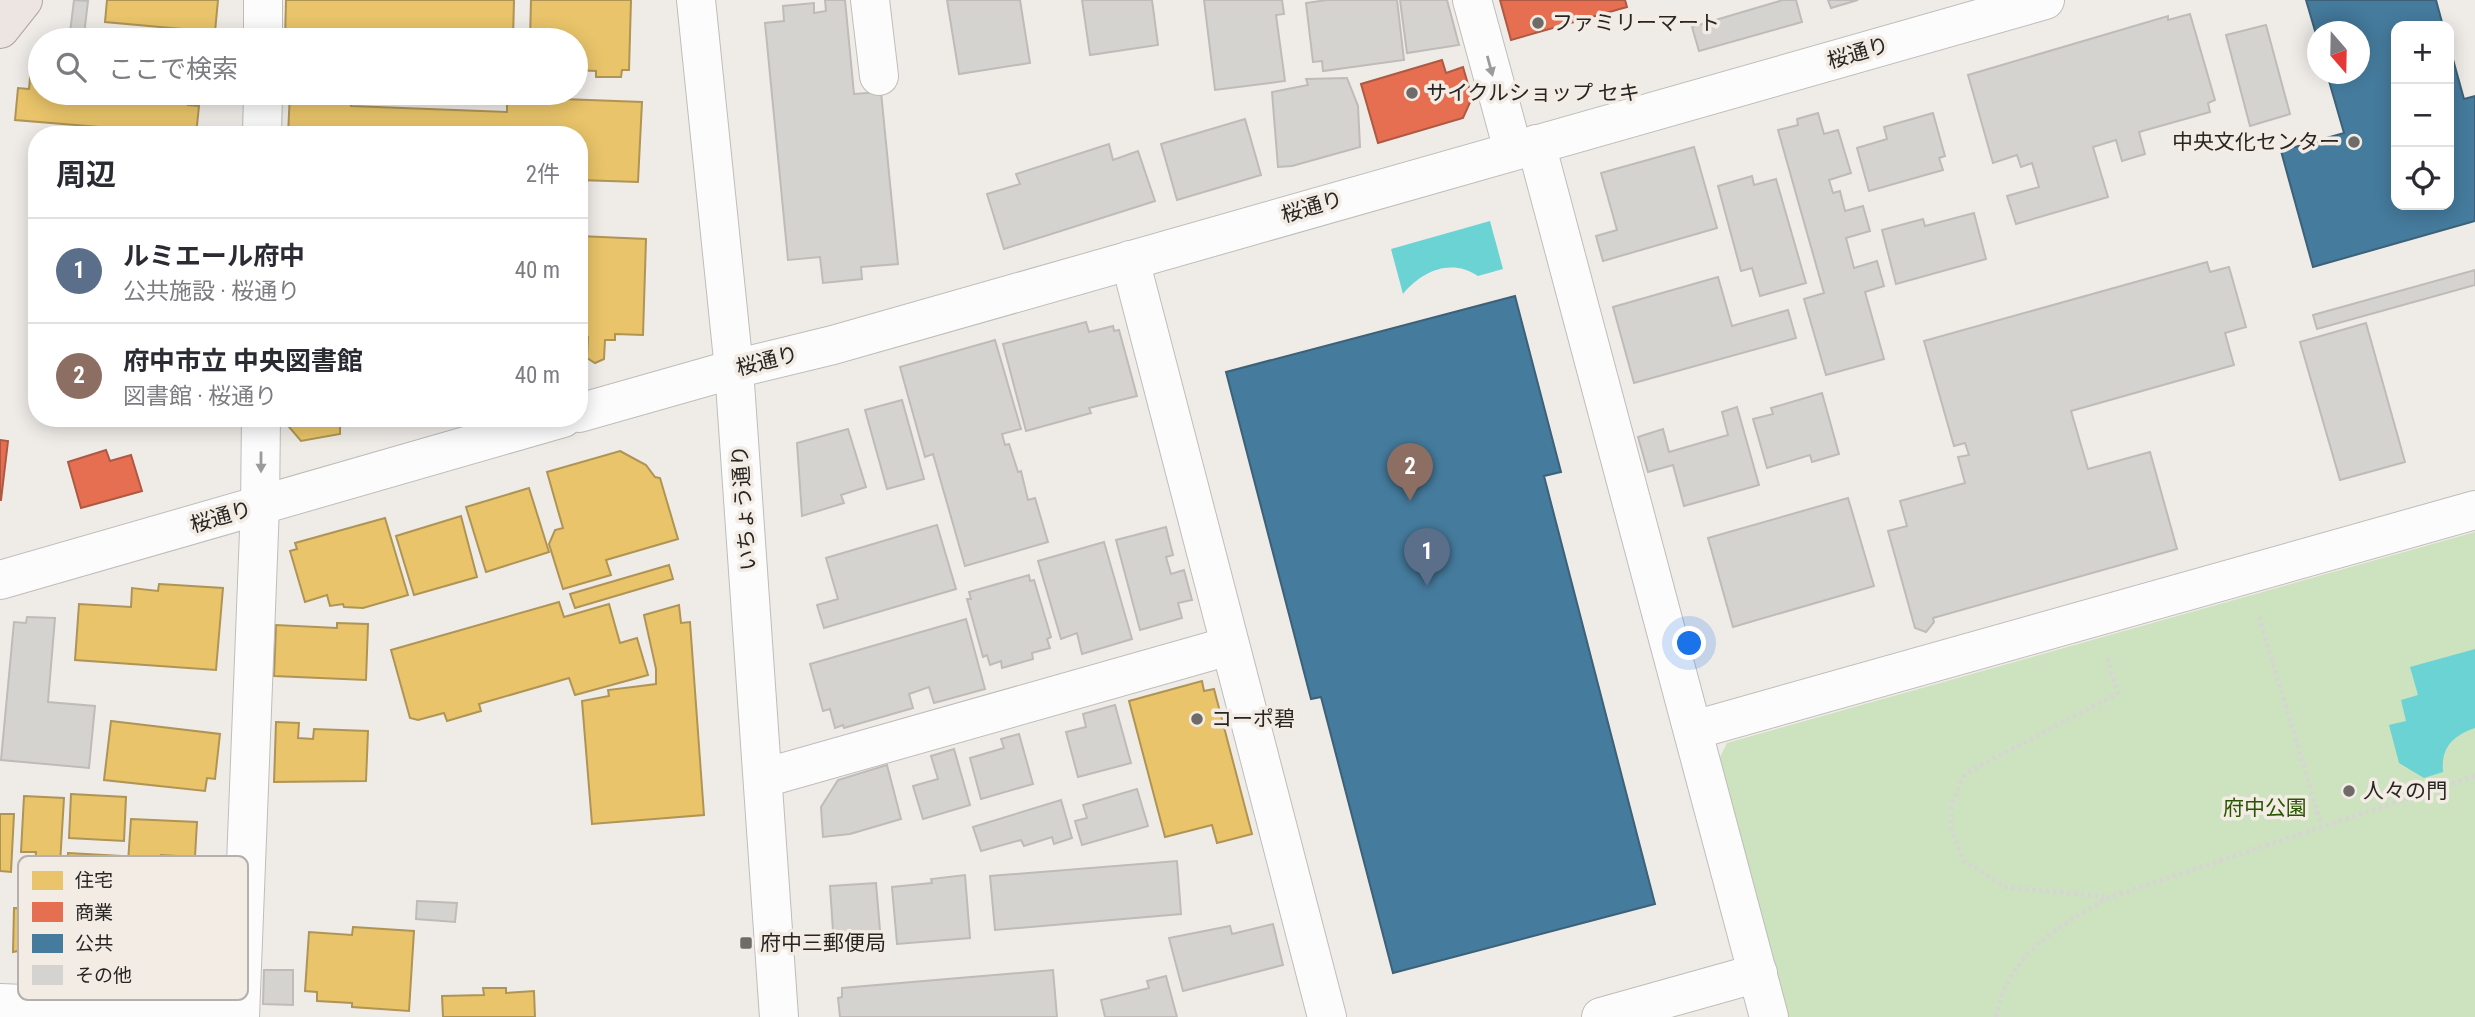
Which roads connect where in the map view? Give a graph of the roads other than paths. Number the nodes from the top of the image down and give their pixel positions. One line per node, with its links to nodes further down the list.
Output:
1 (23, 0): 8 (main road)
2 (263, 0): 7 (street)
3 (696, 0): 14 (street, いちょう通り)
4 (870, 0): 9 (street)
5 (1472, 0): 12 (street, one-way to 12)
6 (2045, 0): 12 (street, 桜通り)
7 (263, 28)
8 (0, 29)
9 (879, 76)
10 (263, 105): 11 (street)
11 (262, 126)
12 (1524, 147): 13 (street, 桜通り); 22 (street)
13 (1130, 260): 14 (street, 桜通り); 21 (street)
14 (734, 369): 15 (street, 桜通り); 23 (street, いちょう通り)
15 (588, 410)
16 (261, 427): 18 (street, one-way to 18)
17 (532, 427): 18 (street, 桜通り)
18 (260, 506): 20 (street, 桜通り); 24 (street)
19 (2475, 510): 22 (street)
20 (0, 580)
21 (1229, 646): 23 (street); 29 (street)
22 (1694, 730): 25 (street)
23 (764, 778): 28 (street, いちょう通り)
24 (246, 856)
25 (1758, 973): 30 (street); 31 (street)
26 (0, 1003): 27 (street)
27 (240, 1015)
28 (779, 1017)
29 (1327, 1017)
30 (1601, 1017)
31 (1769, 1017)

